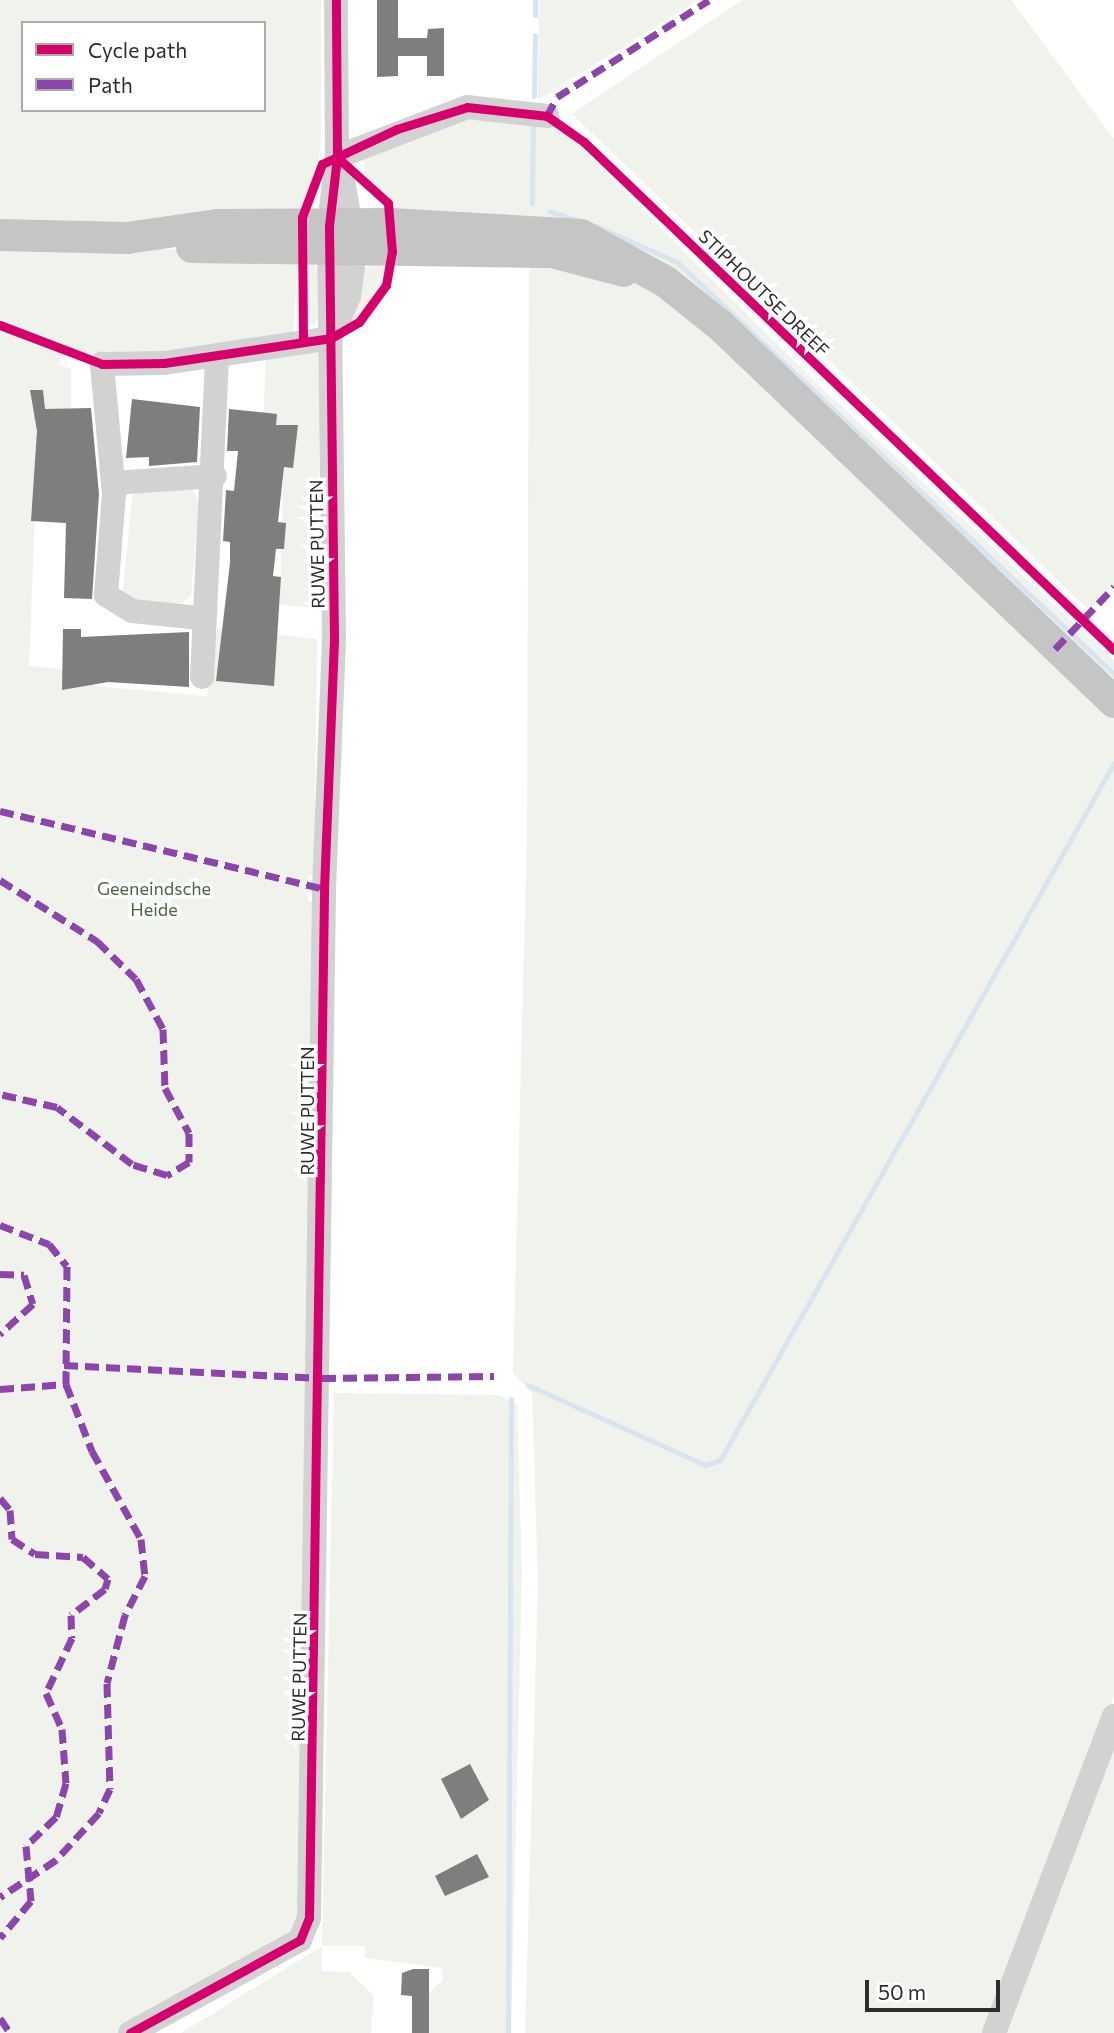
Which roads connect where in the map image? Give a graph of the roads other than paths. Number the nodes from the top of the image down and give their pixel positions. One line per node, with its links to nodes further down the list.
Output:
1 (336, 0): 3 (street, RUWE PUTTEN)
2 (547, 116): 3 (street)
3 (337, 157): 5 (street, RUWE PUTTEN)
4 (0, 235): 5 (main road)
5 (342, 238): 6 (street, RUWE PUTTEN); 12 (main road)
6 (331, 338): 7 (street); 14 (street, RUWE PUTTEN)
7 (216, 357): 8 (street); 9 (street)
8 (215, 476): 9 (street); 10 (street)
9 (113, 483): 10 (street)
10 (200, 618): 11 (street)
11 (202, 677)
12 (1114, 702)
13 (1114, 1716): 15 (street)
14 (130, 2033)
15 (994, 2033)

